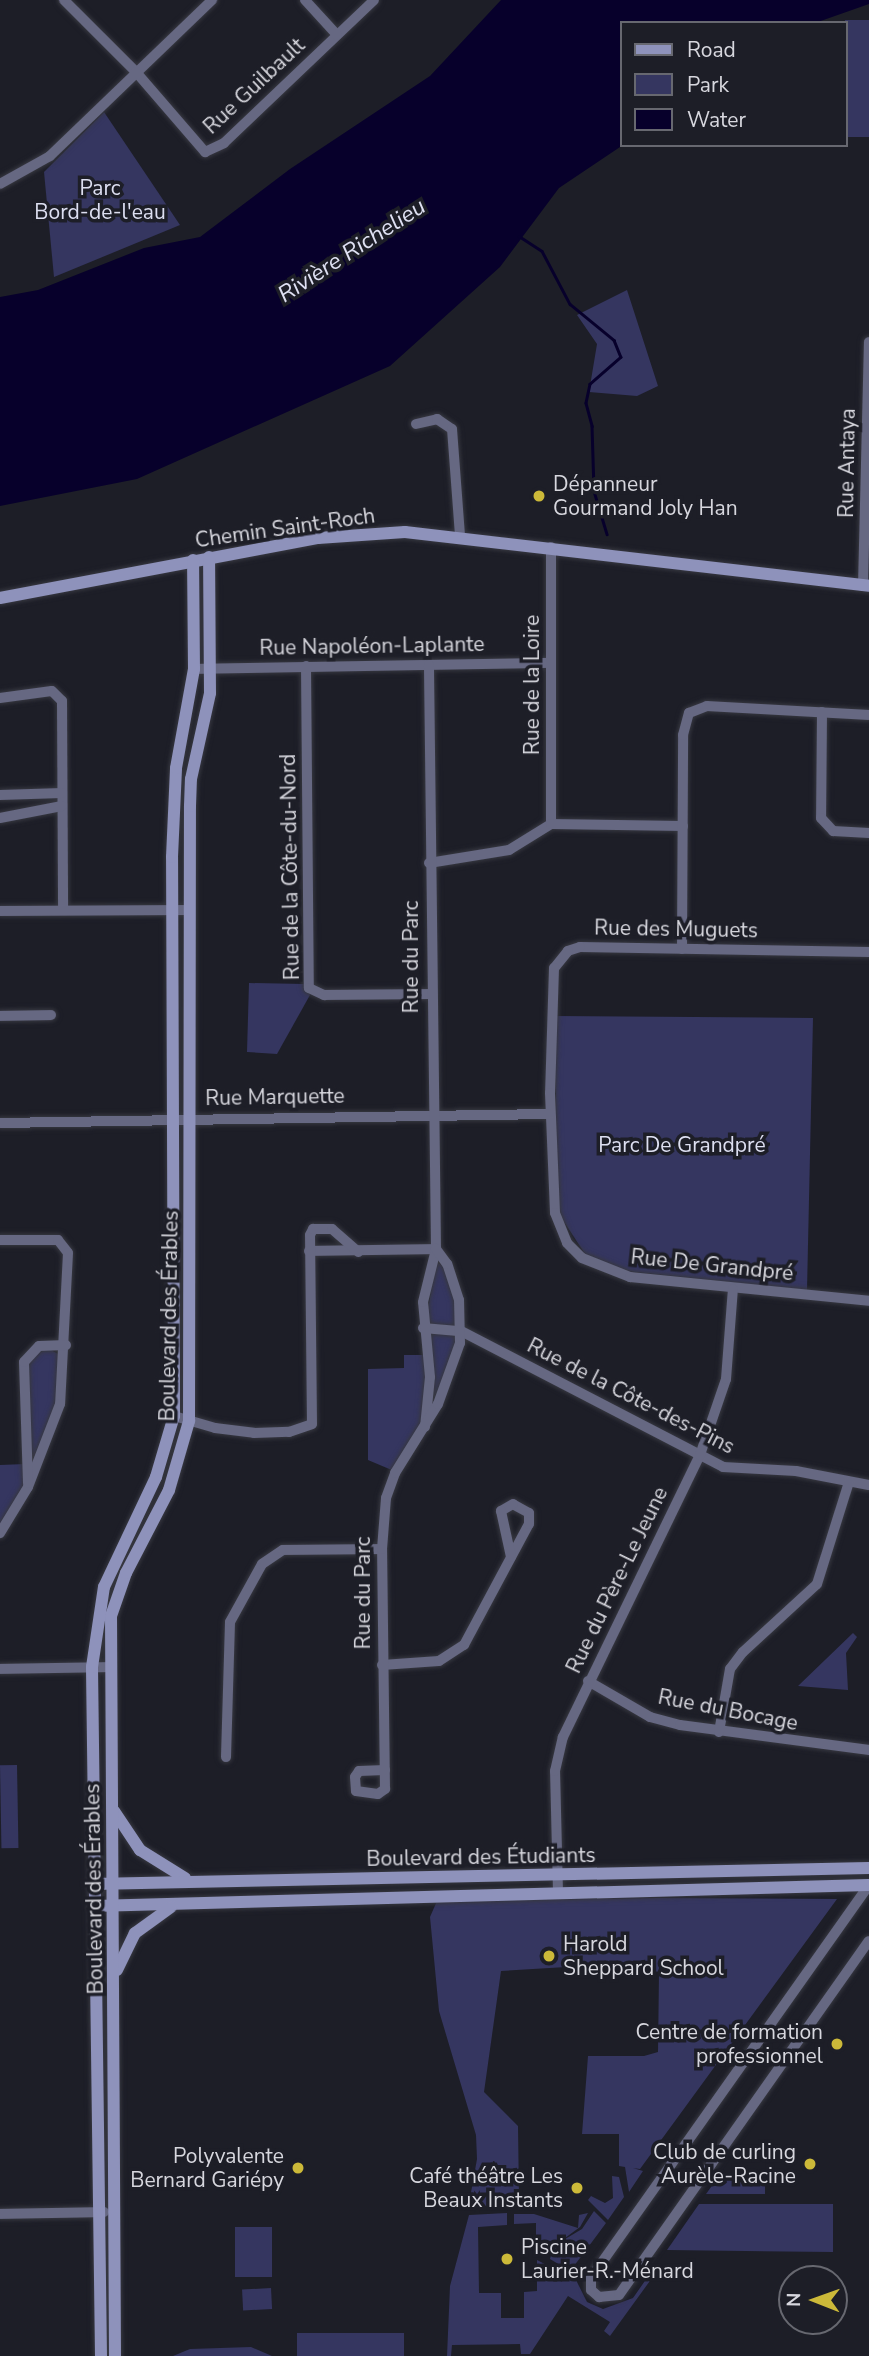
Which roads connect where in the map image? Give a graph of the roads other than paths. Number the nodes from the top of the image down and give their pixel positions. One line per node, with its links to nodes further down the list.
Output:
1 (64, 0): 6 (street)
2 (212, 0): 6 (street)
3 (305, 0): 5 (street)
4 (374, 0): 5 (street, Rue Guilbault)
5 (337, 35): 6 (street, Rue Guilbault)
6 (136, 72): 7 (street)
7 (0, 184)
8 (869, 342): 9 (street, Rue Antaya)
9 (869, 356): 15 (street, Rue Antaya)
10 (416, 424): 11 (street)
11 (460, 535): 12 (street, Chemin Saint-Roch); 13 (street, Chemin Saint-Roch)
12 (551, 547): 15 (street, Chemin Saint-Roch); 17 (street, Rue de la Loire)
13 (209, 557): 14 (street, Chemin Saint-Roch); 21 (street, Boulevard des Érables)
14 (193, 560): 16 (street, Chemin Saint-Roch); 20 (street, Boulevard des Érables)
15 (866, 586)
16 (0, 598)
17 (551, 663): 19 (street, Rue Napoléon-Laplante); 29 (street, Rue de la Loire)
18 (306, 666): 19 (street, Rue Napoléon-Laplante); 21 (street, Rue Napoléon-Laplante); 39 (street, Rue de la Côte-du-Nord)
19 (429, 666): 32 (street, Rue du Parc)
20 (194, 668): 21 (street, Rue Napoléon-Laplante); 36 (street, Boulevard des Érables)
21 (211, 668): 34 (street, Boulevard des Érables)
22 (0, 698): 25 (street)
23 (822, 712): 24 (street); 30 (street); 31 (street)
24 (869, 715)
25 (62, 793): 26 (street); 27 (street)
26 (0, 795)
27 (62, 806): 28 (street); 33 (street)
28 (0, 818)
29 (551, 824): 30 (street); 32 (street)
30 (683, 827): 37 (street)
31 (869, 833)
32 (429, 863): 39 (street, Rue du Parc)
33 (63, 910): 35 (street); 36 (street)
34 (190, 910): 36 (street); 44 (street, Boulevard des Érables)
35 (0, 911)
36 (172, 911): 45 (street, Boulevard des Érables)
37 (682, 949): 38 (street, Rue des Muguets); 43 (street, Rue des Muguets)
38 (869, 952)
39 (430, 994): 42 (street, Rue du Parc)
40 (51, 1015): 41 (street)
41 (0, 1016)
42 (432, 1114): 43 (street, Rue Marquette); 44 (street, Rue Marquette); 48 (street, Rue du Parc)
43 (550, 1114): 51 (street, Rue De Grandpré)
44 (191, 1117): 45 (street, Rue Marquette); 57 (street, Boulevard des Érables)
45 (170, 1118): 46 (street, Rue Marquette); 56 (street, Boulevard des Érables)
46 (0, 1123)
47 (0, 1240): 55 (street)
48 (436, 1249): 50 (street); 53 (street, Rue du Parc); 54 (street, Rue du Parc)
49 (309, 1251): 50 (street); 50 (street); 57 (street)
50 (358, 1252)
51 (733, 1289): 52 (street, Rue De Grandpré); 59 (street, Rue du Père-Le Jeune)
52 (869, 1301)
53 (423, 1328): 54 (street, Rue de la Côte-des-Pins); 58 (street, Rue du Parc)
54 (461, 1331): 58 (street, Rue du Parc); 59 (street, Rue de la Côte-des-Pins)
55 (66, 1345): 62 (street); 62 (street)
56 (174, 1416): 57 (street); 67 (street, Boulevard des Érables)
57 (189, 1421): 68 (street, Boulevard des Érables)
58 (425, 1427): 64 (street, Rue du Parc)
59 (700, 1455): 60 (street, Rue de la Côte-des-Pins); 70 (street, Rue du Père-Le Jeune)
60 (849, 1482): 61 (street, Rue de la Côte-des-Pins); 71 (street)
61 (869, 1486)
62 (28, 1487): 63 (street)
63 (0, 1532)
64 (382, 1549): 66 (street, Rue du Parc); 73 (street)
65 (511, 1557): 65 (street); 66 (street)
66 (382, 1665): 74 (street, Rue du Parc)
67 (92, 1667): 68 (street); 69 (street); 80 (street, Boulevard des Érables)
68 (110, 1667): 75 (street, Boulevard des Érables)
69 (0, 1669)
70 (589, 1681): 71 (street, Rue du Bocage); 77 (street, Rue du Père-Le Jeune)
71 (719, 1732): 72 (street, Rue du Bocage)
72 (869, 1750)
73 (226, 1757)
74 (385, 1770)
75 (112, 1801): 78 (street); 79 (street, Boulevard des Érables)
76 (869, 1868): 77 (street, Boulevard des Étudiants)
77 (557, 1874): 78 (street, Boulevard des Étudiants); 82 (street, Rue du Père-Le Jeune)
78 (196, 1881): 79 (street, Boulevard des Étudiants)
79 (113, 1883): 80 (street, Boulevard des Étudiants); 84 (street, Boulevard des Érables)
80 (93, 1884): 85 (street, Boulevard des Érables)
81 (869, 1885): 82 (street, Boulevard des Étudiants); 86 (street)
82 (558, 1892): 83 (street, Boulevard des Étudiants)
83 (178, 1904): 84 (street, Boulevard des Étudiants); 87 (street)
84 (113, 1905): 85 (street, Boulevard des Étudiants); 87 (street, Boulevard des Érables)
85 (93, 1906): 89 (street, Boulevard des Érables)
86 (869, 1941)
87 (115, 1991): 88 (street, Boulevard des Érables)
88 (114, 2211): 89 (street); 92 (street, Boulevard des Érables)
89 (99, 2212): 90 (street); 91 (street, Boulevard des Érables)
90 (0, 2214)
91 (101, 2356)
92 (116, 2356)

